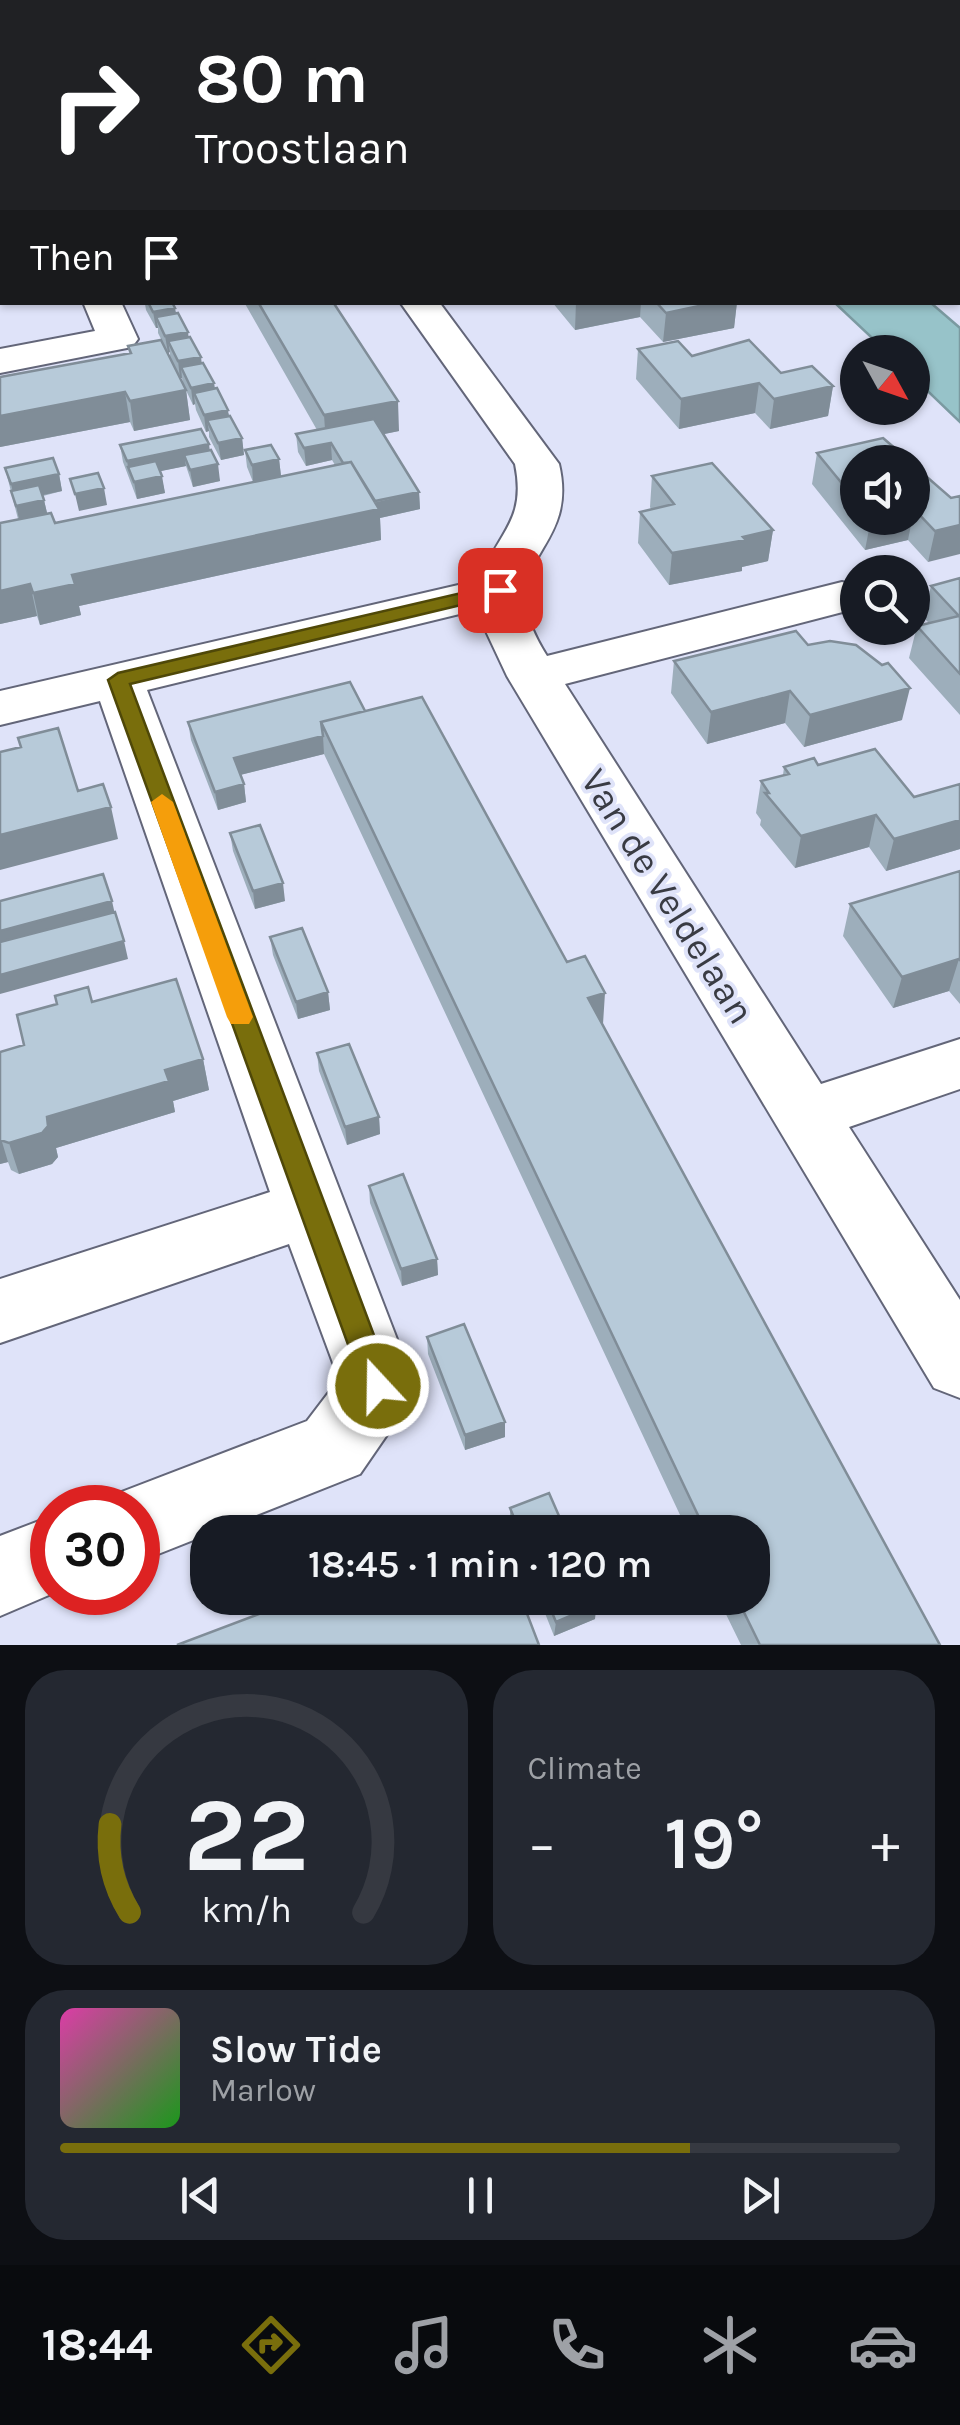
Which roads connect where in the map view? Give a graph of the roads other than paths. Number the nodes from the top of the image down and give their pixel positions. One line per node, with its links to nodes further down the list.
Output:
1 (103, 305): 3 (street)
2 (421, 305): 4 (street)
3 (0, 361)
4 (500, 590): 6 (street, Van de Veldelaan); 7 (street)
5 (840, 598): 6 (street)
6 (532, 676): 10 (street, Van de Veldelaan)
7 (118, 680): 8 (street); 11 (street)
8 (0, 708)
9 (960, 1064): 10 (street)
10 (804, 1116): 13 (street, Van de Veldelaan)
11 (309, 1208): 12 (street); 14 (street)
12 (0, 1311)
13 (960, 1364)
14 (160, 1515)
15 (30, 1564): 16 (street)
16 (0, 1576)

